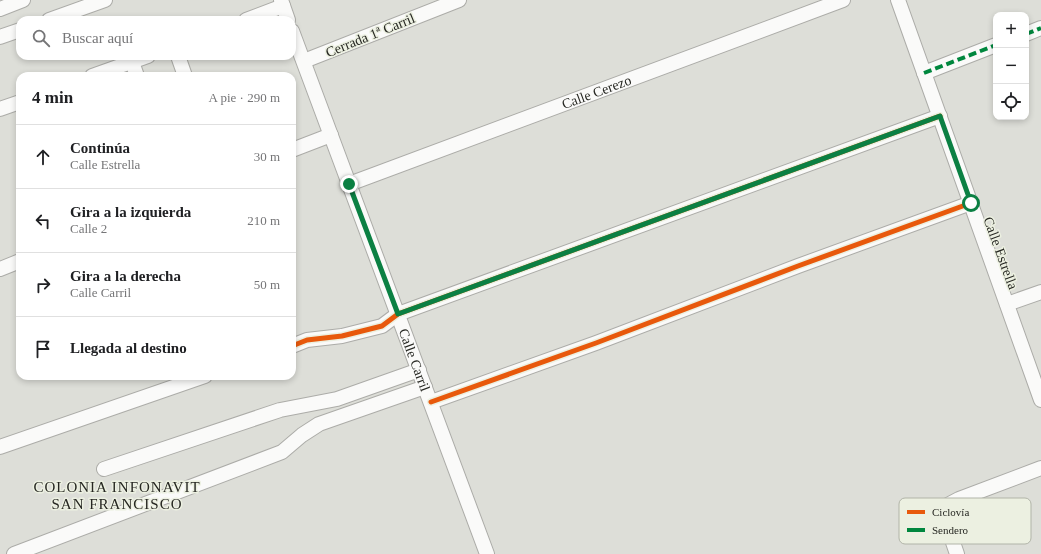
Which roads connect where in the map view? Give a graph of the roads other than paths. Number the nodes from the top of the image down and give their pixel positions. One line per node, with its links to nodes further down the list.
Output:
1 (23, 0): 7 (street)
2 (105, 0): 8 (street)
3 (459, 0): 20 (street, Cerrada 1ª Carril)
4 (843, 0): 30 (street, Calle Cerezo)
5 (898, 0): 24 (street, Calle Estrella)
6 (282, 3): 9 (street); 10 (street)
7 (0, 9)
8 (59, 16)
9 (254, 16)
10 (287, 16)
11 (1041, 28): 13 (street)
12 (16, 31): 14 (street)
13 (1029, 33)
14 (0, 37)
15 (296, 41): 20 (street, Calle Carril)
16 (993, 46): 24 (street)
17 (137, 60): 19 (street)
18 (179, 60): 23 (street)
19 (132, 62): 21 (street); 22 (street)
20 (304, 62): 28 (street, Calle Carril)
21 (103, 72)
22 (136, 72)
23 (184, 72)
24 (924, 73): 27 (street, Calle Estrella)
25 (16, 103): 26 (street)
26 (0, 109)
27 (940, 116): 31 (street, Calle Estrella); 36 (street)
28 (331, 135): 29 (street); 30 (street, Calle Carril)
29 (296, 148)
30 (349, 184): 36 (street, Calle Carril)
31 (971, 203): 35 (street, Calle Estrella); 42 (street)
32 (16, 262): 33 (street)
33 (0, 268)
34 (1041, 292): 35 (street)
35 (1007, 304): 41 (street, Calle Estrella)
36 (398, 314): 37 (street); 38 (street, Calle Carril)
37 (296, 344)
38 (419, 370): 40 (street, Calle Carril); 45 (street)
39 (194, 380): 43 (street)
40 (425, 387): 42 (street, Calle Carril); 48 (street)
41 (1041, 400)
42 (431, 402): 49 (street, Calle Carril)
43 (0, 448)
44 (1041, 468): 46 (street)
45 (104, 469)
46 (962, 498)
47 (954, 544): 50 (street)
48 (14, 554)
49 (487, 554)
50 (957, 554)

